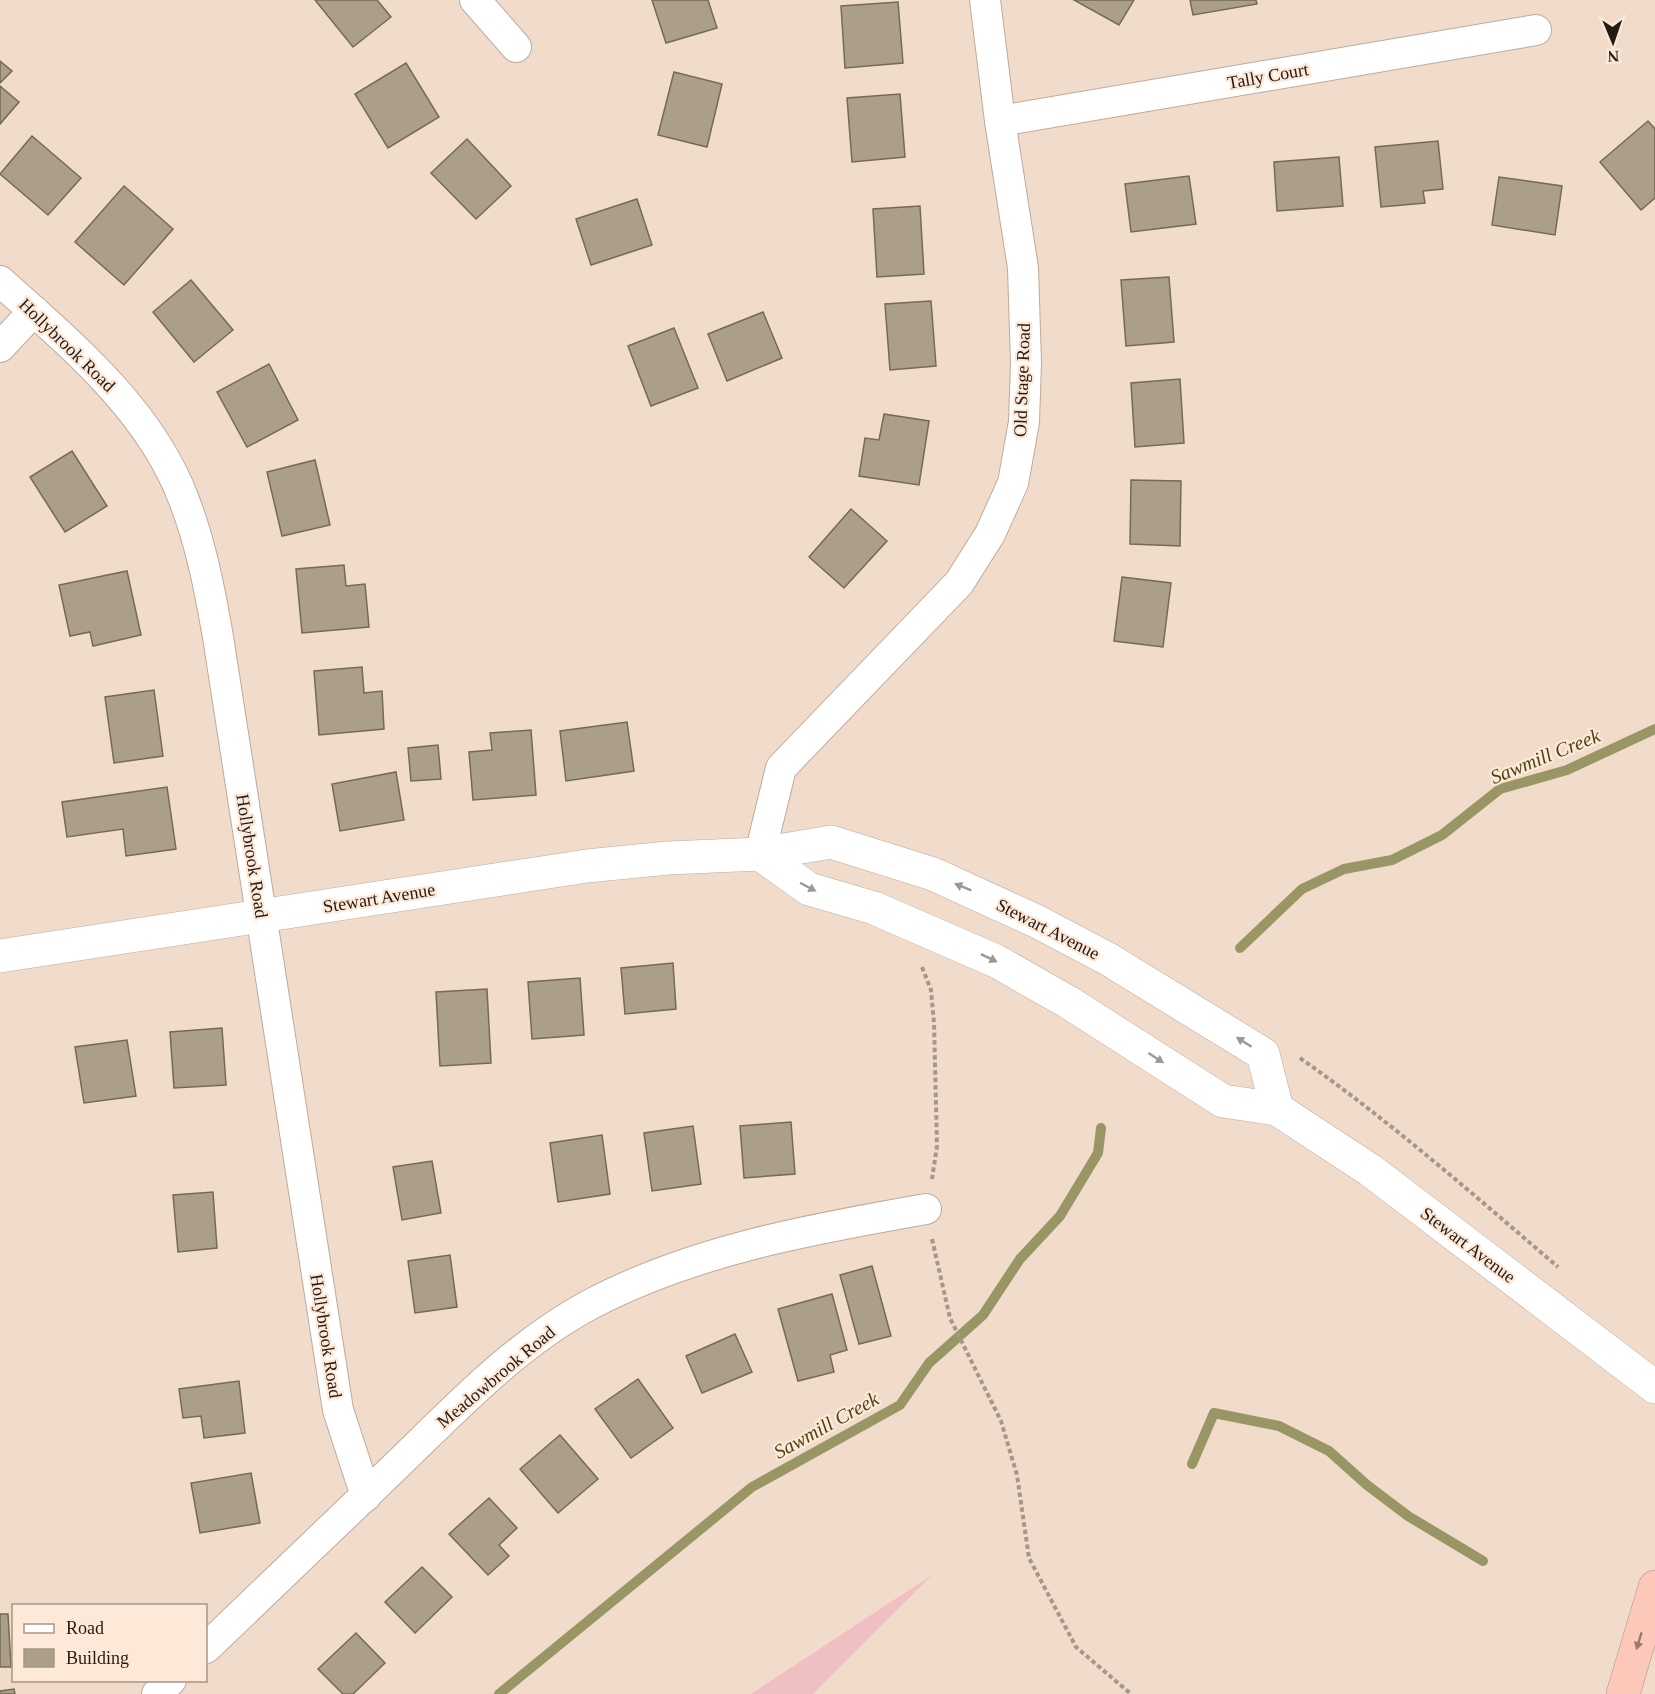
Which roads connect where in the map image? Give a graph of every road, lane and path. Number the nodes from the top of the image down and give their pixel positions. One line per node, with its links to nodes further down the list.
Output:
1 (475, 0): 4 (street)
2 (985, 0): 5 (street, Old Stage Road)
3 (1536, 30): 5 (street, Tally Court)
4 (516, 47)
5 (1000, 121): 9 (street, Old Stage Road)
6 (0, 281): 7 (street, Hollybrook Road)
7 (34, 311): 8 (street); 10 (street, Hollybrook Road)
8 (0, 347)
9 (760, 854): 10 (street, Stewart Avenue); 13 (street, Stewart Avenue, one-way to 13); 13 (street, Stewart Avenue, one-way to 9)
10 (261, 916): 11 (street, Stewart Avenue); 16 (street, Hollybrook Road)
11 (0, 956)
12 (916, 960): 14 (path)
13 (1277, 1109): 15 (street, Stewart Avenue)
14 (926, 1209): 16 (street, Meadowbrook Road); 21 (path)
15 (1655, 1387)
16 (366, 1496): 18 (street, Meadowbrook Road)
17 (1655, 1587): 22 (highway, one-way to 22)
18 (207, 1647)
19 (169, 1682): 20 (street)
20 (157, 1694)
21 (1131, 1694)
22 (1623, 1694)

